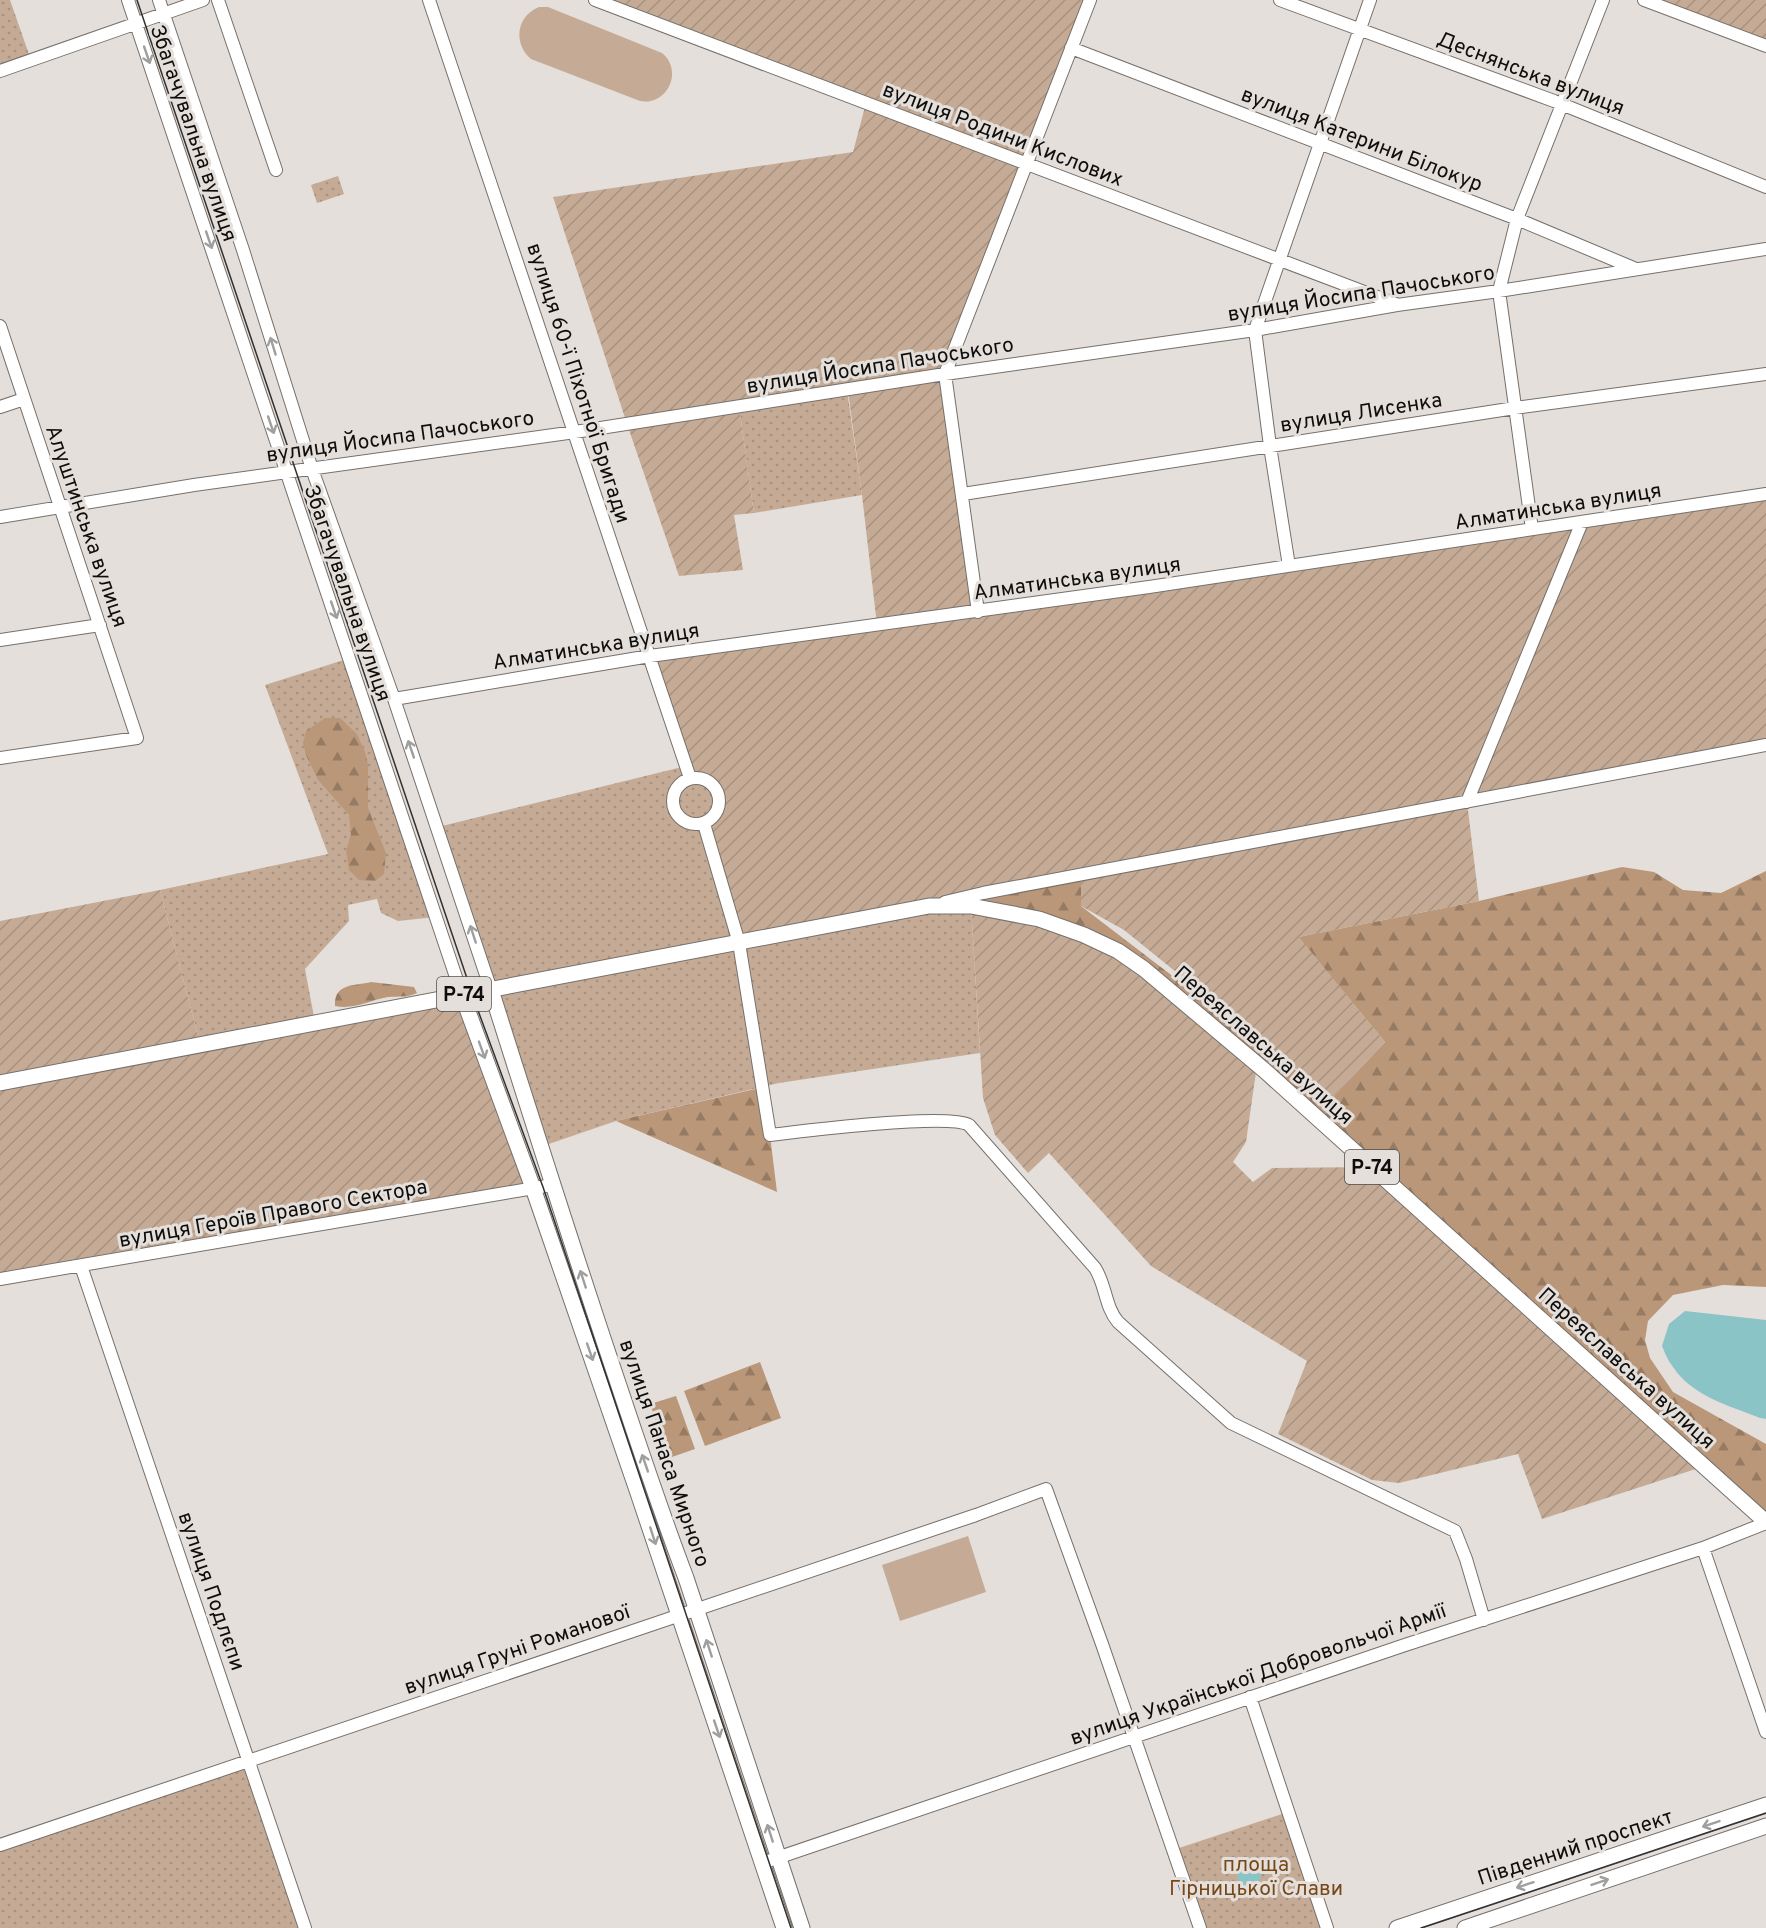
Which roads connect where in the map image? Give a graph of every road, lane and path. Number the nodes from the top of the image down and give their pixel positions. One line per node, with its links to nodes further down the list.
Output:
1 (128, 0): 13 (street, Збагачувальна вулиця)
2 (159, 0): 12 (street, Збагачувальна вулиця)
3 (203, 0): 12 (street)
4 (218, 0): 21 (street)
5 (429, 0): 36 (street, вулиця 60-ї Піхотної Бригади)
6 (595, 0): 20 (street, вулиця Родини Кислових)
7 (1090, 0): 16 (street)
8 (1280, 0): 14 (street, Деснянська вулиця)
9 (1370, 0): 14 (street)
10 (1603, 0): 18 (street)
11 (1644, 0): 15 (street)
12 (163, 13): 13 (street); 38 (street, Збагачувальна вулиця, one-way to 12)
13 (136, 23): 17 (street); 39 (street, Збагачувальна вулиця, one-way to 39)
14 (1358, 30): 18 (street, Деснянська вулиця); 19 (street)
15 (1766, 46)
16 (1071, 48): 19 (street, вулиця Катерини Білокур); 20 (street)
17 (0, 71)
18 (1562, 104): 22 (street, Деснянська вулиця); 23 (street)
19 (1318, 143): 23 (street, вулиця Катерини Білокур); 25 (street)
20 (1026, 164): 25 (street, вулиця Родини Кислових); 31 (street)
21 (276, 170)
22 (1766, 188)
23 (1517, 219): 26 (street, вулиця Катерини Білокур); 27 (street)
24 (1766, 249): 26 (street, вулиця Йосипа Пачоського)
25 (1278, 259): 28 (street, вулиця Родини Кислових); 30 (street)
26 (1637, 269): 27 (street, вулиця Йосипа Пачоського)
27 (1499, 291): 28 (street, вулиця Йосипа Пачоського); 35 (street)
28 (1397, 305): 30 (street, вулиця Йосипа Пачоського)
29 (0, 326): 33 (street, Алуштинська вулиця)
30 (1255, 330): 31 (street, вулиця Йосипа Пачоського); 37 (street)
31 (945, 374): 36 (street, вулиця Йосипа Пачоського); 40 (street)
32 (1766, 374): 35 (street, вулиця Лисенка)
33 (24, 399): 34 (street); 42 (street, Алуштинська вулиця)
34 (0, 406)
35 (1515, 408): 37 (street, вулиця Лисенка); 45 (street)
36 (574, 432): 38 (street, вулиця Йосипа Пачоського); 50 (street, вулиця 60-ї Піхотної Бригади)
37 (1270, 446): 40 (street, вулиця Лисенка); 46 (street)
38 (312, 469): 39 (street, вулиця Йосипа Пачоського); 51 (street, Збагачувальна вулиця)
39 (287, 472): 42 (street, вулиця Йосипа Пачоського); 60 (street, Збагачувальна вулиця, one-way to 60)
40 (963, 494): 47 (street)
41 (1766, 494): 44 (street, Алматинська вулиця)
42 (61, 508): 43 (street, вулиця Йосипа Пачоського); 48 (street, Алуштинська вулиця)
43 (0, 517)
44 (1581, 522): 45 (street, Алматинська вулиця); 55 (street)
45 (1532, 529): 46 (street, Алматинська вулиця)
46 (1289, 566): 47 (street, Алматинська вулиця)
47 (978, 612): 50 (street, Алматинська вулиця)
48 (100, 625): 49 (street); 53 (street, Алуштинська вулиця)
49 (0, 640)
50 (650, 656): 51 (street, Алматинська вулиця); 54 (street, вулиця 60-ї Піхотної Бригади)
51 (394, 699): 59 (street, Збагачувальна вулиця, one-way to 51)
52 (1766, 745): 55 (street)
53 (0, 758)
54 (690, 778): 56 (street); 56 (street)
55 (1467, 802): 57 (street)
56 (704, 824): 58 (street)
57 (929, 906): 58 (main road, Р-74); 66 (main road, Переяславська вулиця / Р-74)
58 (740, 943): 59 (main road, Р-74); 70 (street)
59 (491, 990): 60 (main road, Р-74); 62 (main road, вулиця Панаса Мирного)
60 (462, 994): 61 (main road, Р-74); 63 (main road, вулиця Панаса Мирного, one-way to 63)
61 (0, 1083)
62 (552, 1185): 63 (street, вулиця Героїв Правого Сектора); 68 (main road, вулиця Панаса Мирного, one-way to 62)
63 (533, 1188): 64 (street, вулиця Героїв Правого Сектора); 69 (main road, вулиця Панаса Мирного, one-way to 69)
64 (81, 1266): 65 (street, вулиця Героїв Правого Сектора); 74 (street, вулиця Подлєпи)
65 (0, 1280)
66 (1766, 1522): 67 (street, вулиця Української Добровольчої Армії)
67 (1703, 1548): 70 (street, вулиця Української Добровольчої Армії); 72 (street)
68 (696, 1608): 69 (street, вулиця Груні Романової); 73 (street, вулиця Груні Романової); 78 (main road, вулиця Панаса Мирного, one-way to 68)
69 (679, 1614): 74 (street, вулиця Груні Романової); 79 (main road, вулиця Панаса Мирного, one-way to 79)
70 (1484, 1620): 71 (street, вулиця Української Добровольчої Армії)
71 (1250, 1697): 73 (street, вулиця Української Добровольчої Армії); 84 (street)
72 (1766, 1732)
73 (1134, 1737): 78 (street, вулиця Української Добровольчої Армії); 83 (street)
74 (249, 1760): 77 (street, вулиця Груні Романової); 80 (street, вулиця Подлєпи)
75 (1766, 1805): 85 (main road, Південний проспект, one-way to 85)
76 (1766, 1826): 86 (main road, Південний проспект, one-way to 76)
77 (0, 1845)
78 (778, 1857): 79 (street, вулиця Української Добровольчої Армії); 82 (main road, вулиця Панаса Мирного)
79 (762, 1863): 81 (main road, вулиця Панаса Мирного)
80 (305, 1928)
81 (784, 1928)
82 (802, 1928)
83 (1200, 1928)
84 (1328, 1928)
85 (1396, 1928)
86 (1465, 1928)

